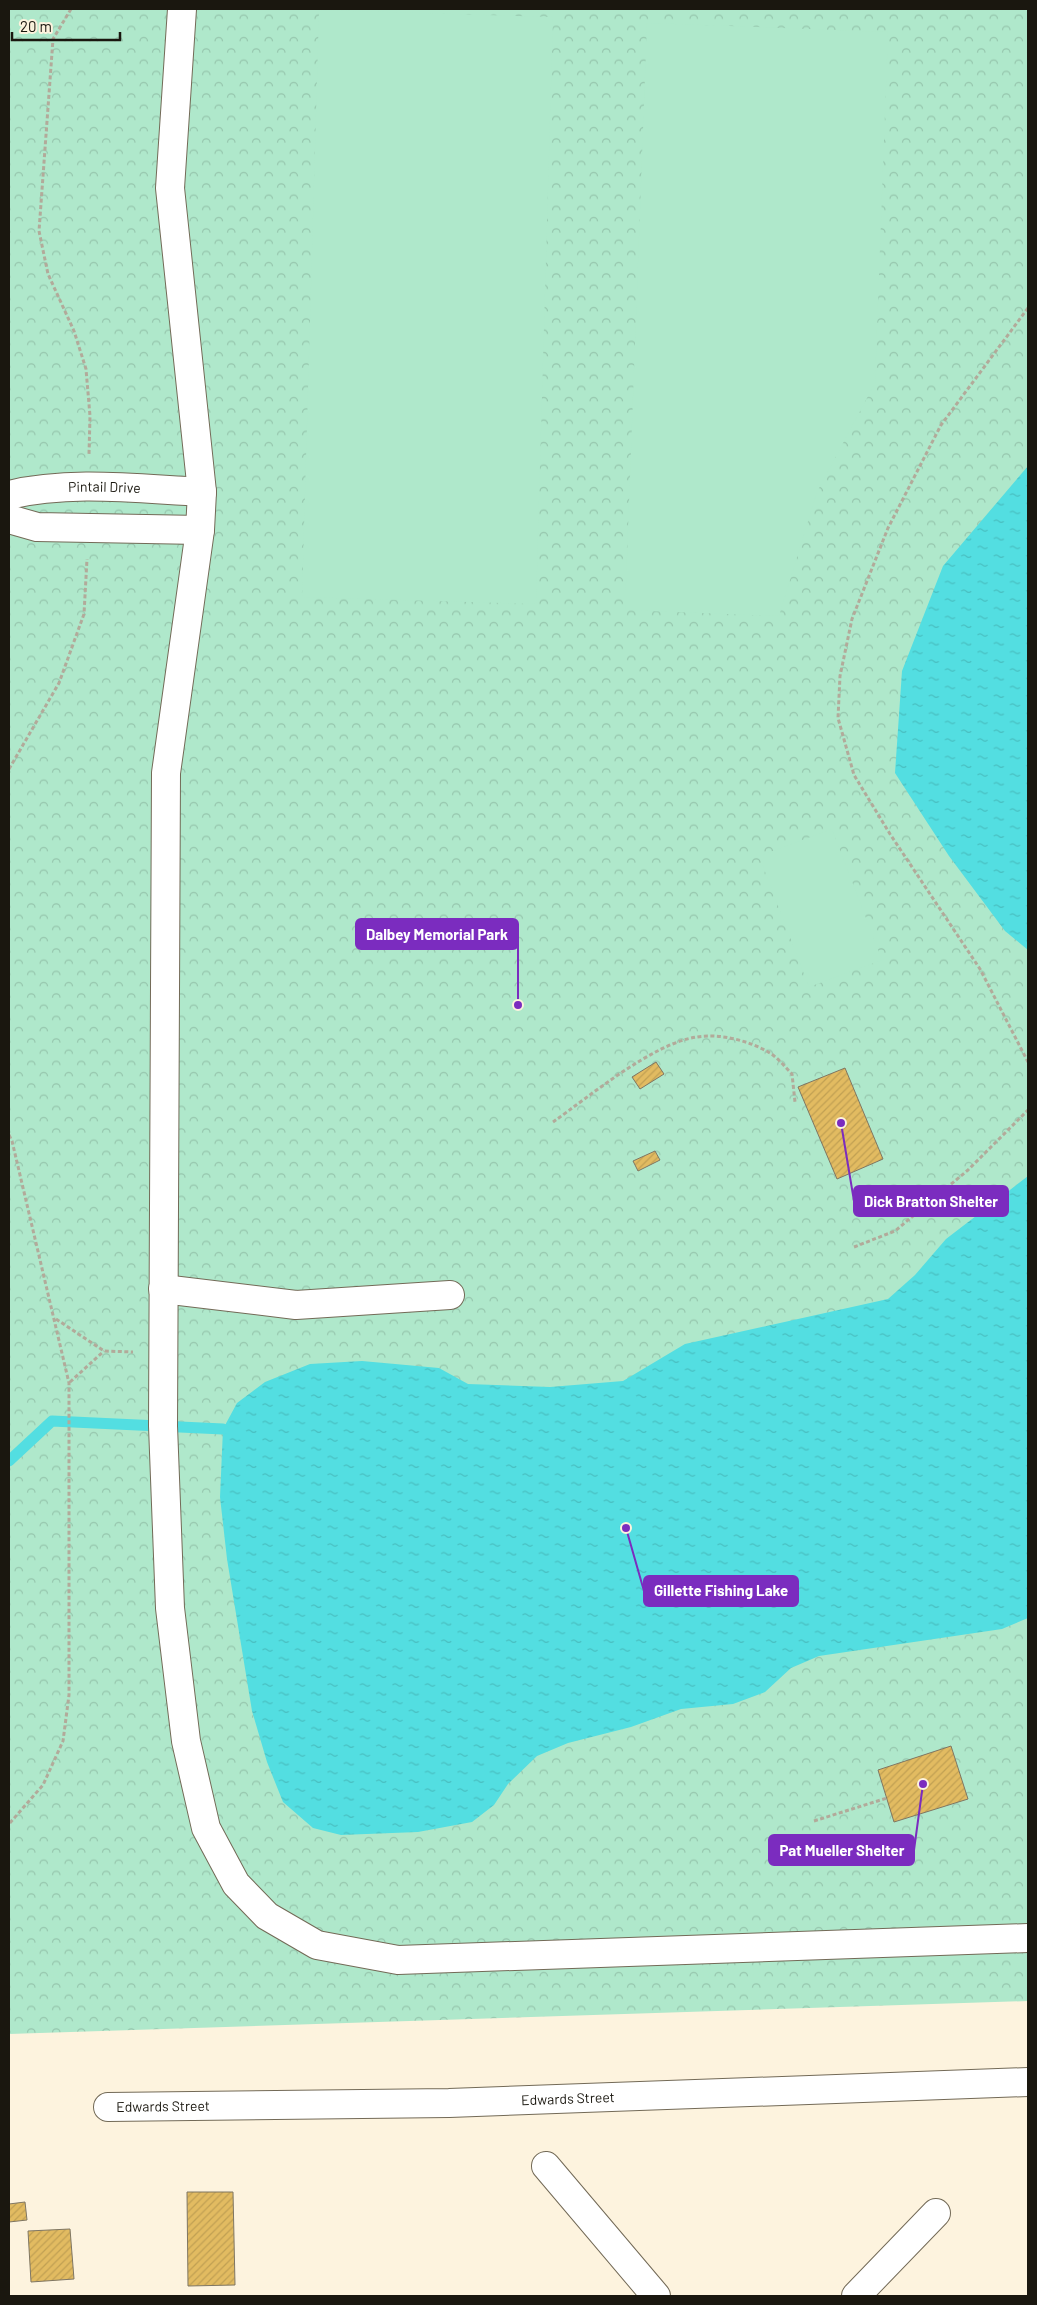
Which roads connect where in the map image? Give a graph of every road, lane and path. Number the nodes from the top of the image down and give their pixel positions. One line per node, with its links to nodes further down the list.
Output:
1 (71, 9): 4 (path)
2 (182, 9): 5 (street)
3 (1028, 308): 11 (path)
4 (89, 462)
5 (202, 492): 6 (street, Pintail Drive); 8 (street)
6 (9, 495)
7 (9, 519): 8 (street)
8 (200, 530): 17 (street)
9 (87, 552): 10 (path)
10 (9, 769)
11 (1028, 1062)
12 (795, 1102): 14 (path)
13 (1028, 1110): 16 (path)
14 (552, 1122)
15 (9, 1135): 19 (path)
16 (854, 1247)
17 (163, 1290): 18 (street); 26 (street)
18 (450, 1295)
19 (56, 1318): 20 (path); 22 (path)
20 (104, 1351): 21 (path); 22 (path)
21 (134, 1352)
22 (69, 1383): 25 (path)
23 (887, 1798): 24 (path)
24 (814, 1821)
25 (9, 1824)
26 (1028, 1938)
27 (1028, 2082): 28 (street, Edwards Street)
28 (108, 2107)
29 (546, 2166): 31 (street)
30 (936, 2213): 32 (street)
31 (656, 2296)
32 (856, 2296)

